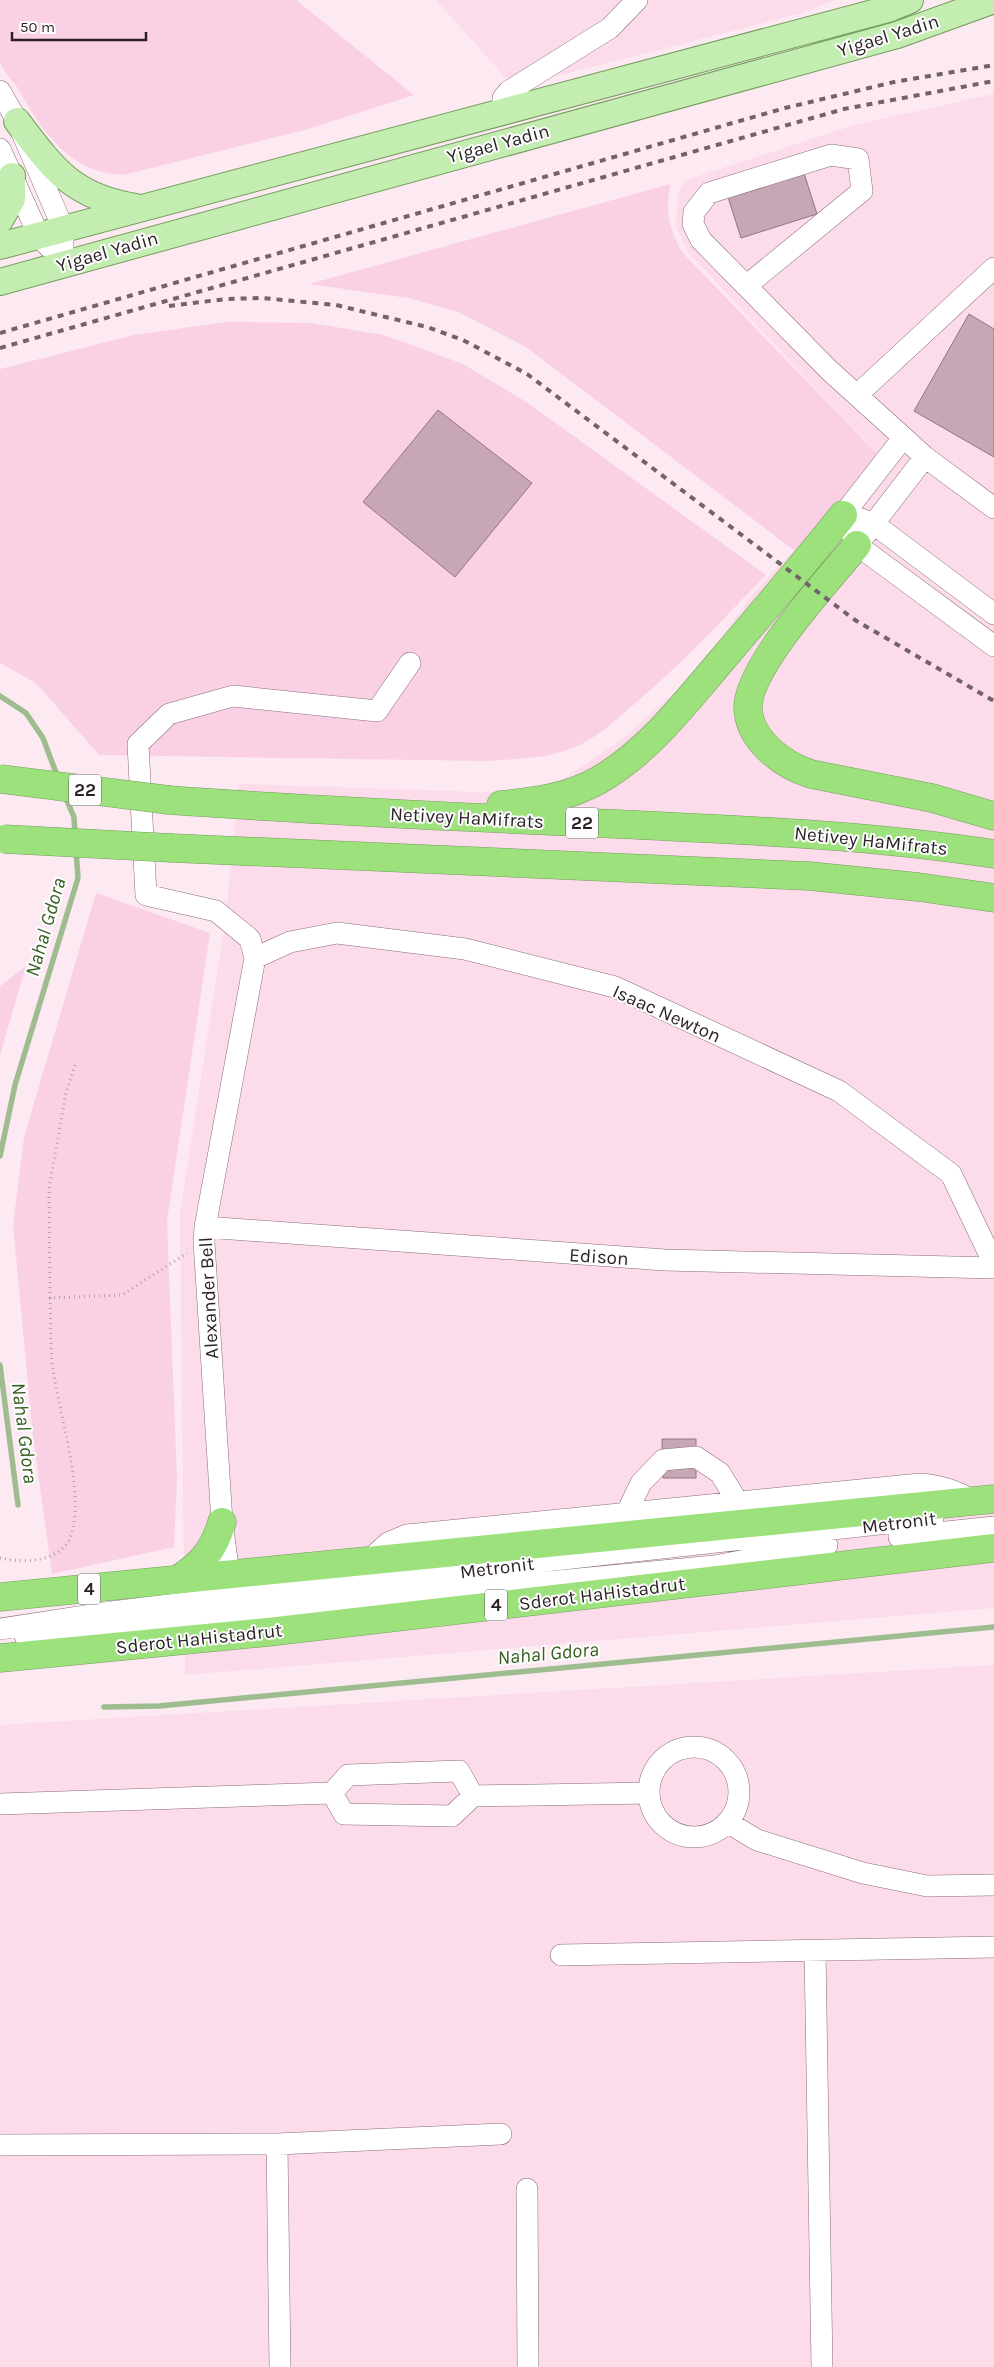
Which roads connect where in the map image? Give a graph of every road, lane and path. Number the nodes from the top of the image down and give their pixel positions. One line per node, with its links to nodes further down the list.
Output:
1 (637, 0): 5 (street)
2 (910, 0): 5 (main road, Yigael Yadin)
3 (994, 0): 14 (main road, Yigael Yadin)
4 (0, 91): 6 (street)
5 (509, 98): 9 (main road, Yigael Yadin)
6 (18, 121): 9 (main road); 11 (street)
7 (0, 149): 8 (street)
8 (12, 176): 10 (main road); 12 (street)
9 (147, 208): 11 (main road, Yigael Yadin)
10 (0, 220)
11 (63, 228): 12 (main road, Yigael Yadin); 14 (street)
12 (39, 236): 13 (main road, Yigael Yadin); 14 (street)
13 (0, 246)
14 (63, 263): 16 (main road, Yigael Yadin)
15 (994, 268): 18 (street)
16 (0, 282)
17 (746, 286): 17 (street); 18 (street)
18 (856, 395): 19 (street)
19 (903, 438): 20 (street); 22 (street)
20 (925, 457): 21 (street); 23 (street)
21 (994, 508)
22 (843, 516): 23 (street); 24 (street); 29 (highway)
23 (874, 524): 24 (street); 25 (street)
24 (857, 545): 26 (street); 30 (highway)
25 (994, 614)
26 (994, 646)
27 (410, 662): 34 (street)
28 (0, 779): 29 (highway, Netivey HaMifrats / 22, bridge)
29 (295, 809): 32 (highway, Netivey HaMifrats / 22)
30 (994, 816)
31 (2, 838): 33 (highway, 22, bridge)
32 (994, 854)
33 (994, 898)
34 (255, 958): 36 (street, Alexander Bell); 37 (street, Isaac Newton)
35 (74, 1064): 39 (path)
36 (204, 1235): 38 (street, Edison); 39 (path); 43 (street, Alexander Bell)
37 (994, 1264)
38 (994, 1268)
39 (50, 1298): 45 (path)
40 (737, 1501): 41 (street); 42 (street); 42 (street)
41 (989, 1501): 46 (highway, 4); 49 (street, Metronit)
42 (627, 1512): 46 (street)
43 (222, 1522): 47 (street, Alexander Bell); 48 (highway); 49 (street, Alexander Bell)
44 (993, 1542): 49 (street, Metronit); 52 (highway, Sderot HaHistadrut / 4)
45 (0, 1558)
46 (368, 1561): 47 (highway, 4)
47 (260, 1572): 49 (highway, 4)
48 (177, 1580): 49 (highway, 4); 50 (highway, 4)
49 (238, 1595): 51 (street, Metronit); 52 (street); 53 (street, Metronit)
50 (0, 1597)
51 (0, 1629)
52 (268, 1632): 54 (highway, Sderot HaHistadrut / 4)
53 (0, 1637)
54 (0, 1658)
55 (332, 1793): 57 (street); 57 (street); 58 (street)
56 (648, 1794): 57 (street); 59 (street); 59 (street)
57 (473, 1796)
58 (0, 1804)
59 (727, 1822): 60 (street)
60 (994, 1885)
61 (994, 1947): 62 (street)
62 (815, 1951): 63 (street); 70 (street)
63 (561, 1955)
64 (501, 2134): 65 (street)
65 (277, 2144): 66 (street); 68 (street)
66 (0, 2146)
67 (526, 2189): 69 (street)
68 (280, 2367)
69 (528, 2367)
70 (822, 2367)

